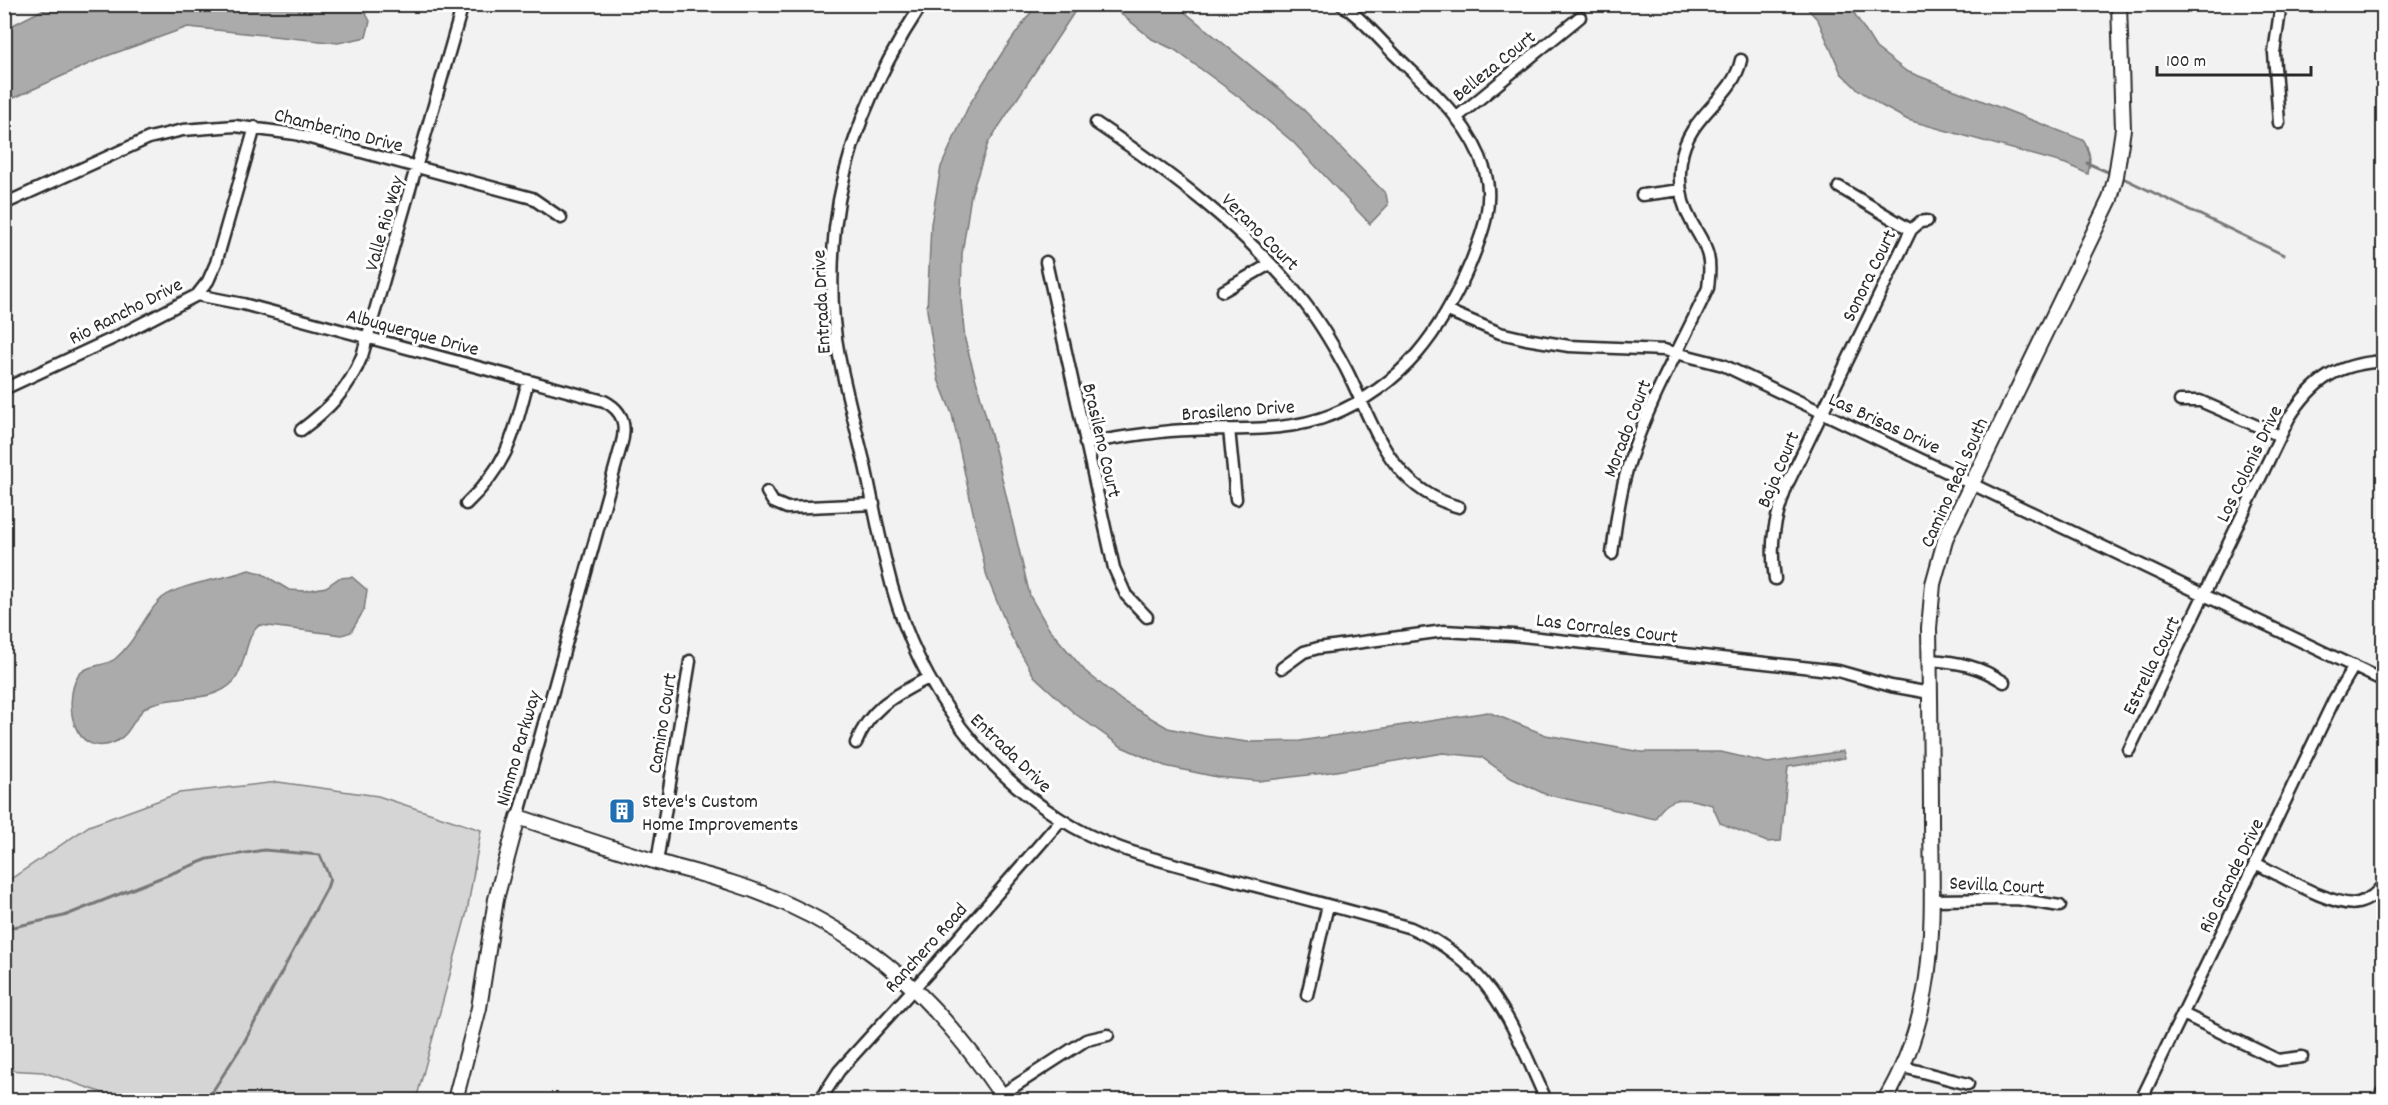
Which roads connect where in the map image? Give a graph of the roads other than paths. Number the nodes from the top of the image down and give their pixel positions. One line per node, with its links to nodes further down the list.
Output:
1 (463, 4): 12 (street, Valle Rio Way)
2 (922, 4): 42 (street, Entrada Drive)
3 (2119, 4): 38 (street, Camino Real South)
4 (2281, 4): 10 (street)
5 (1346, 6): 8 (street, Brasileno Drive)
6 (1580, 17): 8 (street, Belleza Court)
7 (1741, 60): 14 (street, Morado Court)
8 (1456, 118): 24 (street, Brasileno Drive)
9 (1096, 123): 21 (street, Verano Court)
10 (2279, 123)
11 (255, 127): 12 (street, Chamberino Drive); 16 (street, Chamberino Drive); 23 (street, Rio Rancho Drive)
12 (417, 167): 17 (street, Chamberino Drive); 25 (street, Valle Rio Way)
13 (1839, 187): 19 (street, Sonora Court)
14 (1681, 190): 15 (street); 26 (street, Morado Court)
15 (1642, 195)
16 (4, 204)
17 (561, 218)
18 (1927, 221): 19 (street)
19 (1911, 230): 33 (street, Sonora Court)
20 (1046, 262): 37 (street, Brasileno Court)
21 (1270, 264): 22 (street); 30 (street, Verano Court)
22 (1223, 291)
23 (197, 295): 25 (street, Albuquerque Drive); 29 (street, Rio Rancho Drive)
24 (1448, 311): 26 (street, Las Brisas Drive); 30 (street, Brasileno Drive)
25 (369, 338): 28 (street, Albuquerque Drive); 35 (street, Valle Rio Way)
26 (1677, 352): 33 (street, Las Brisas Drive); 44 (street, Morado Court)
27 (2384, 362): 36 (street, Los Colonis Drive)
28 (528, 381): 32 (street, Albuquerque Drive); 41 (street)
29 (4, 388)
30 (1360, 401): 34 (street, Brasileno Drive); 43 (street, Verano Court)
31 (2180, 401): 36 (street)
32 (617, 410): 58 (street, Nimmo Parkway)
33 (1822, 412): 38 (street, Las Brisas Drive); 45 (street, Baja Court)
34 (1229, 429): 37 (street, Brasileno Drive); 40 (street)
35 (301, 430)
36 (2280, 436): 46 (street, Los Colonis Drive)
37 (1085, 443): 47 (street, Brasileno Court)
38 (1972, 483): 46 (street, Las Brisas Drive); 48 (street, Camino Real South)
39 (767, 492): 42 (street)
40 (1236, 499)
41 (466, 504)
42 (874, 504): 52 (street, Entrada Drive)
43 (1459, 507)
44 (1612, 555)
45 (1775, 579)
46 (2204, 595): 50 (street, Las Brisas Drive); 57 (street, Estrella Court)
47 (1147, 617)
48 (1930, 660): 54 (street); 55 (street, Camino Real South)
49 (690, 661): 60 (street, Camino Court)
50 (2354, 666): 53 (street, Las Brisas Drive); 61 (street, Rio Grande Drive)
51 (1282, 668): 55 (street, Las Corrales Court)
52 (928, 678): 56 (street); 59 (street, Entrada Drive)
53 (2384, 681)
54 (2004, 682)
55 (1930, 693): 63 (street, Camino Real South)
56 (856, 743)
57 (2129, 750)
58 (518, 817): 60 (street); 75 (street, Nimmo Parkway)
59 (1061, 820): 64 (street, Entrada Drive); 66 (street, Ranchero Road)
60 (657, 862): 66 (street)
61 (2255, 863): 62 (street); 68 (street, Rio Grande Drive)
62 (2384, 884)
63 (1932, 900): 65 (street, Sevilla Court); 71 (street, Camino Real South)
64 (1328, 905): 67 (street); 77 (street, Entrada Drive)
65 (2060, 906)
66 (913, 988): 74 (street); 76 (street, Ranchero Road)
67 (1307, 995)
68 (2183, 1014): 70 (street); 79 (street, Rio Grande Drive)
69 (1108, 1035): 74 (street)
70 (2302, 1057)
71 (1903, 1067): 72 (street); 78 (street, Camino Real South)
72 (1968, 1084)
73 (2384, 1092): 80 (street)
74 (1003, 1098)
75 (455, 1101)
76 (820, 1101)
77 (1546, 1101)
78 (1885, 1101)
79 (2141, 1101)
80 (2380, 1101)

